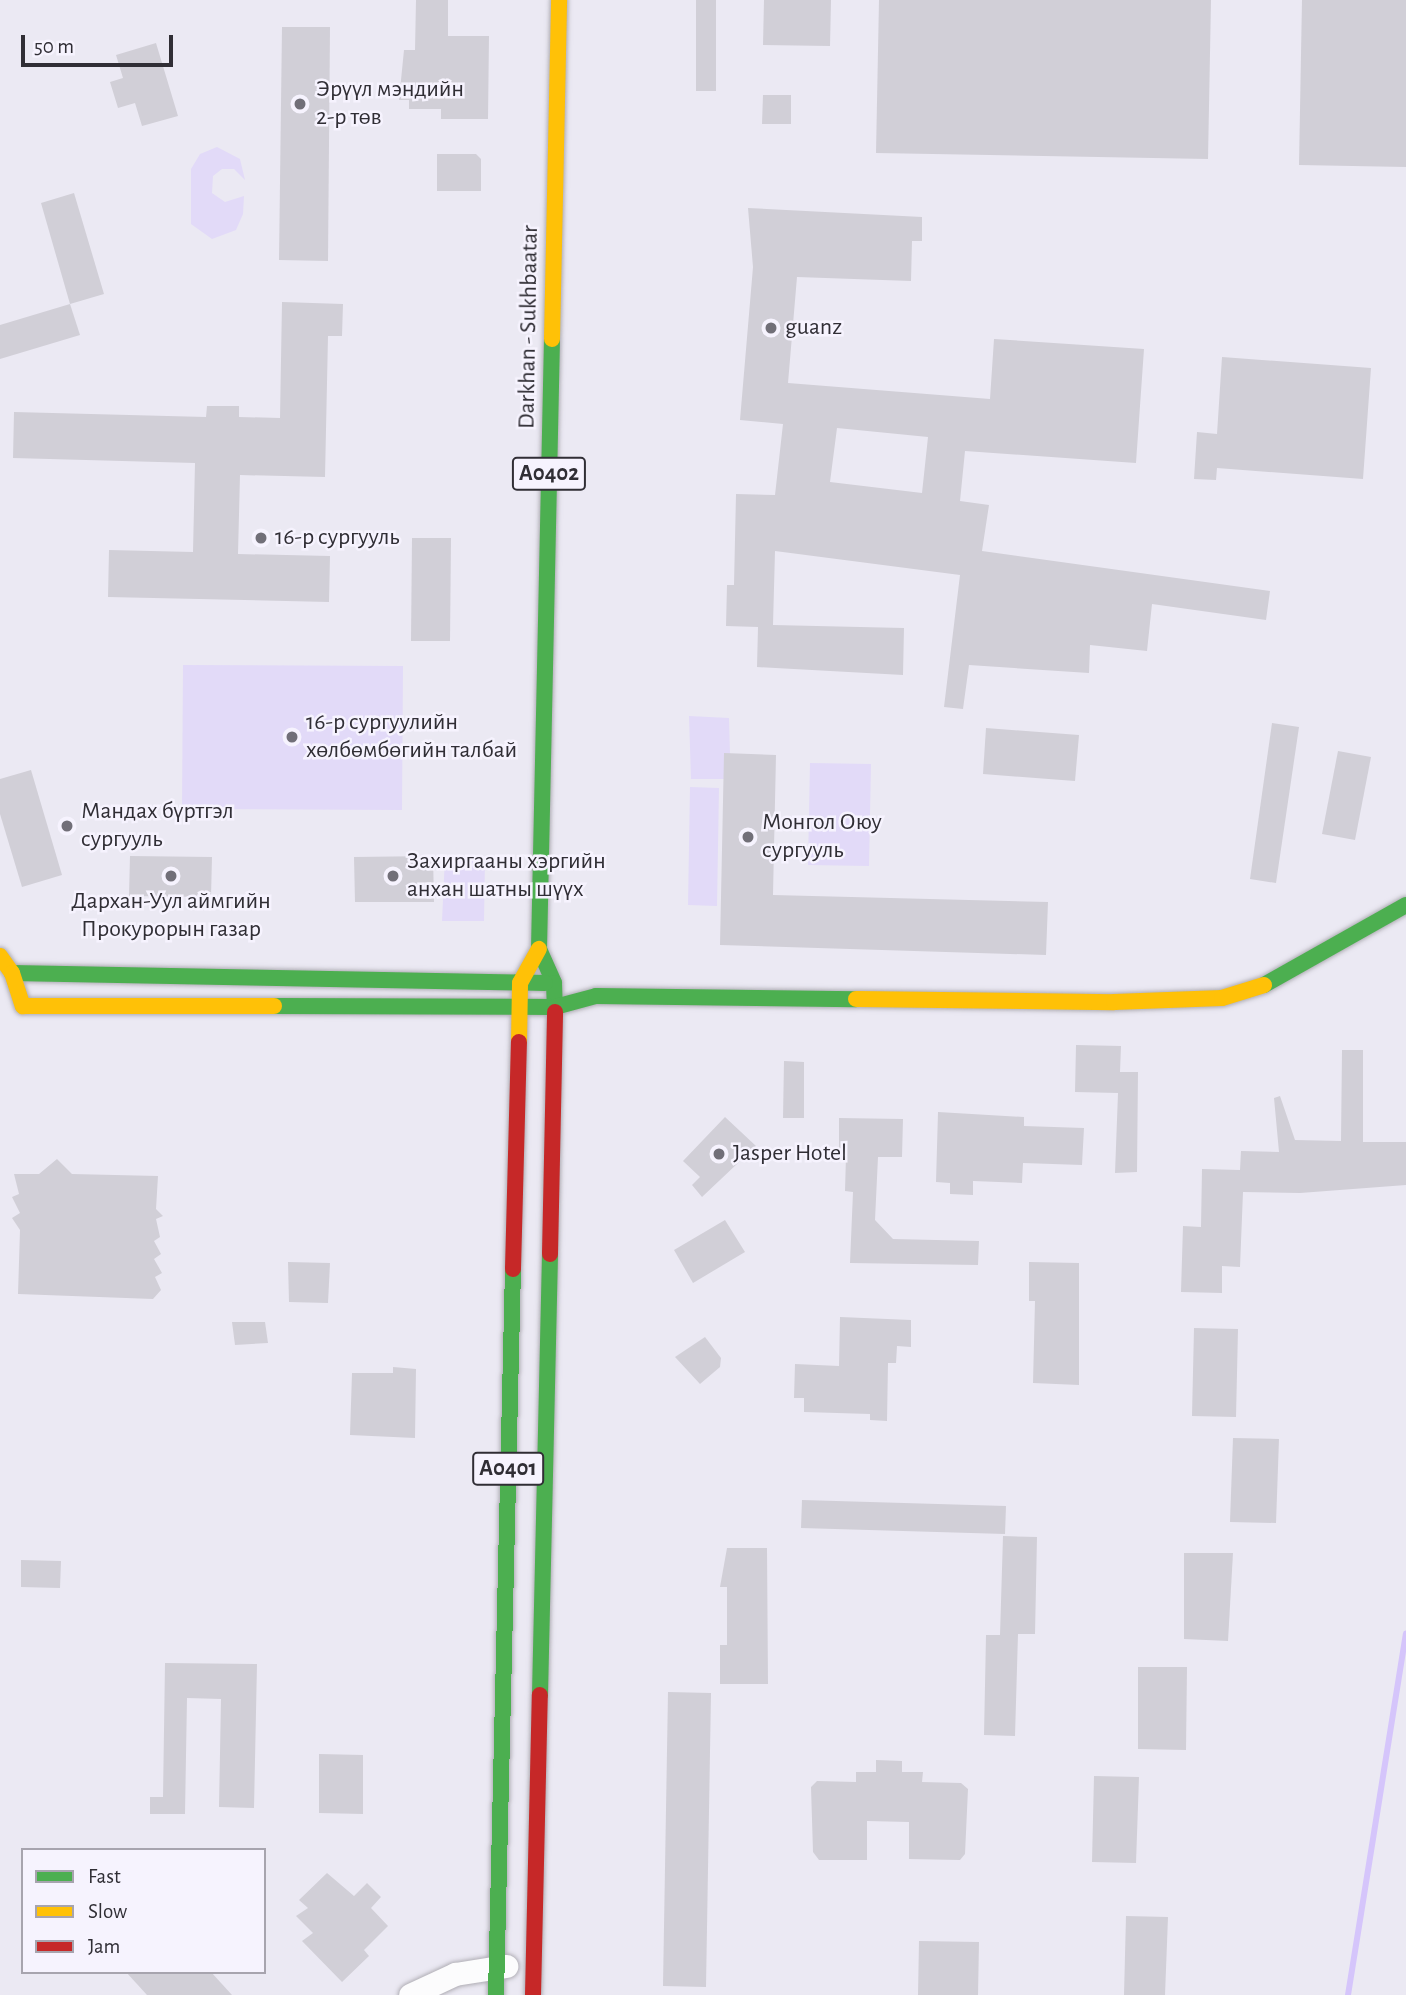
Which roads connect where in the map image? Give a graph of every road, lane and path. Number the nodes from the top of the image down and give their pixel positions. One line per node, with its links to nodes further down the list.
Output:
1 (559, 0): 3 (main road, Darkhan - Sukhbaatar / A0402)
2 (1406, 905): 7 (main road)
3 (539, 949): 5 (main road, A0401); 6 (main road, A0401)
4 (4, 967): 5 (main road); 8 (main road)
5 (520, 983): 6 (main road); 9 (main road, A0401)
6 (554, 983): 7 (main road); 10 (main road, A0401)
7 (596, 996): 10 (main road)
8 (11, 1006): 9 (main road)
9 (520, 1007): 10 (main road); 12 (main road, A0401)
10 (555, 1007): 11 (main road, A0401)
11 (533, 1963): 12 (street); 15 (main road, A0401)
12 (496, 1967): 13 (street); 14 (main road, A0401)
13 (410, 1995)
14 (496, 1995)
15 (533, 1995)

